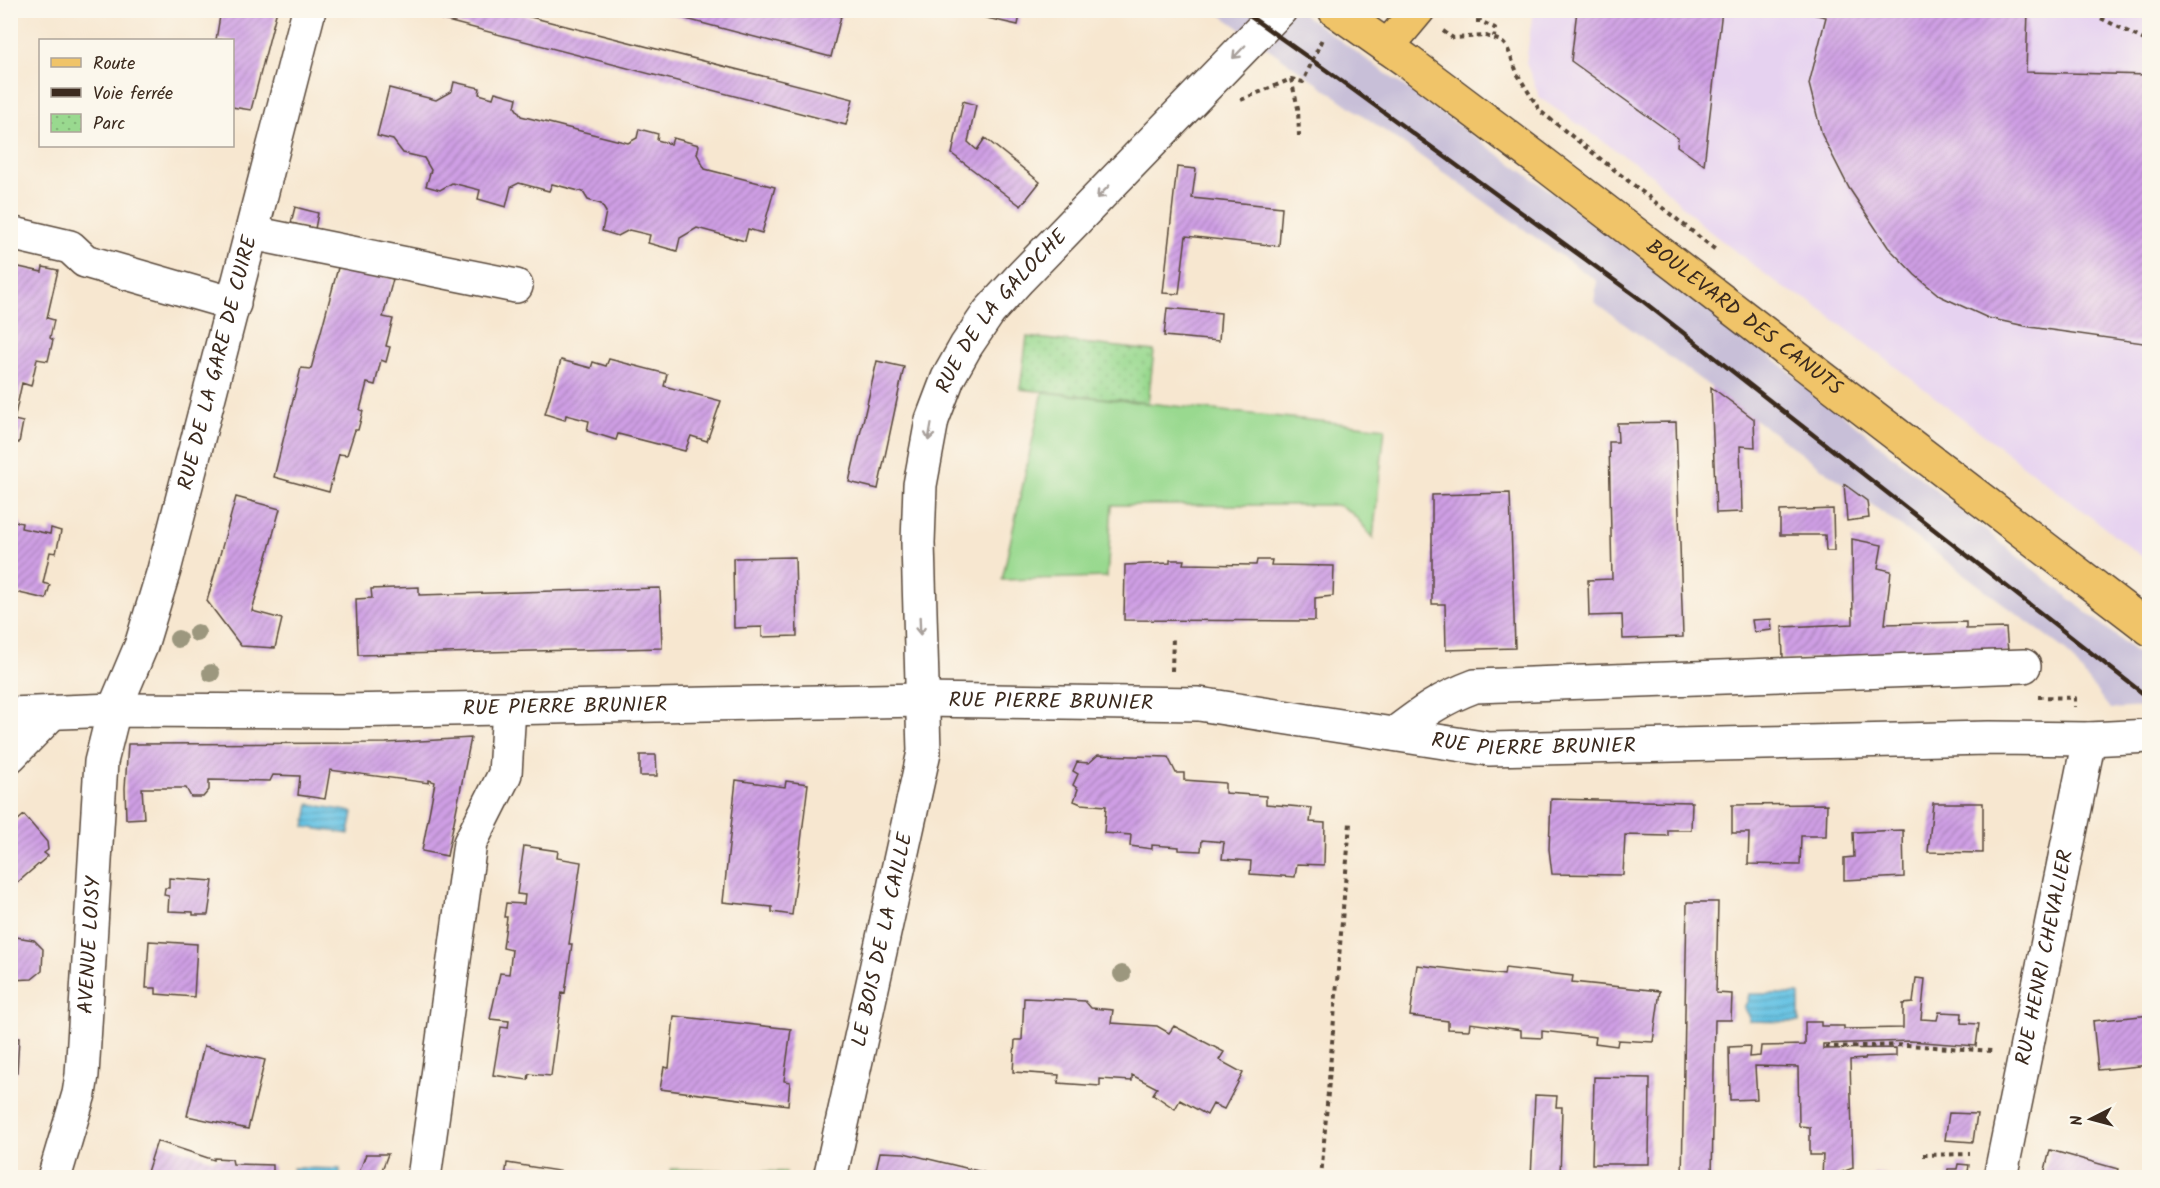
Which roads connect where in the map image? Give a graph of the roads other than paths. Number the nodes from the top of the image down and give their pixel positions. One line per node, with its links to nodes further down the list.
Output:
1 (309, 10): 7 (street, RUE DE LA GARE DE CUIRE)
2 (1280, 10): 12 (street, RUE DE LA GALOCHE, one-way to 12)
3 (1418, 10): 5 (main road)
4 (1329, 22): 5 (main road, BOULEVARD DES CANUTS)
5 (1387, 47): 10 (main road, BOULEVARD DES CANUTS)
6 (10, 232): 9 (street)
7 (252, 233): 8 (street); 9 (street, RUE DE LA GARE DE CUIRE)
8 (516, 286)
9 (234, 304): 14 (street, RUE DE LA GARE DE CUIRE)
10 (2150, 629)
11 (2024, 666): 17 (street)
12 (922, 700): 13 (street, RUE PIERRE BRUNIER); 17 (street, RUE PIERRE BRUNIER); 24 (street, LE BOIS DE LA CAILLE)
13 (509, 708): 14 (street, RUE PIERRE BRUNIER); 23 (street)
14 (114, 710): 15 (street, RUE PIERRE BRUNIER); 22 (street, AVENUE LOISY)
15 (52, 713): 16 (street, RUE PIERRE BRUNIER); 20 (street)
16 (10, 714)
17 (1394, 734): 19 (street, RUE PIERRE BRUNIER)
18 (2150, 736): 19 (street, RUE PIERRE BRUNIER)
19 (2089, 739): 21 (street, RUE HENRI CHEVALIER)
20 (10, 756)
21 (2002, 1169)
22 (54, 1178)
23 (424, 1178)
24 (830, 1178)

